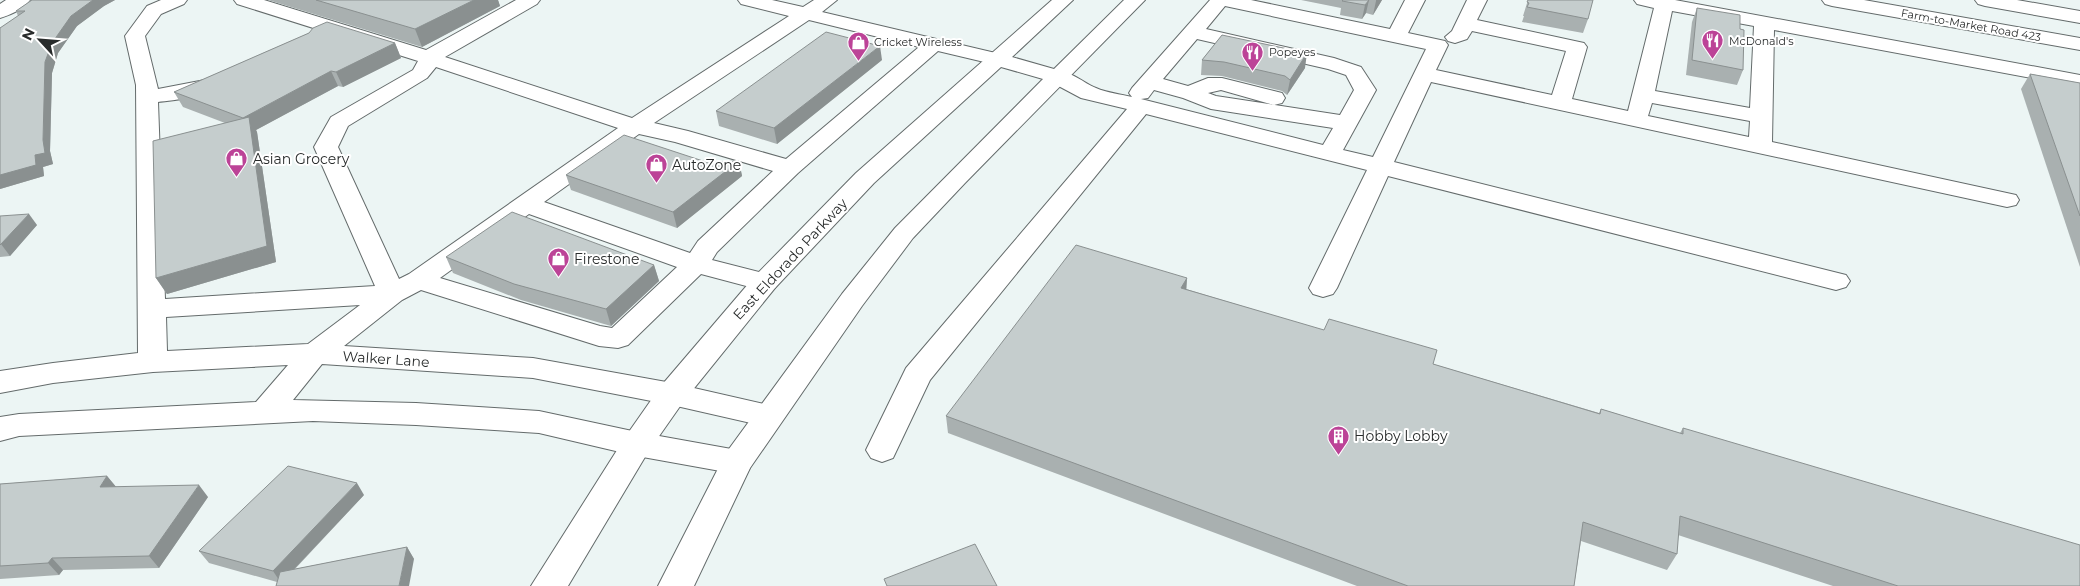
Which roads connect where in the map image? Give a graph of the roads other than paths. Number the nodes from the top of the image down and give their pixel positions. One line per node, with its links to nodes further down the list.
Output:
1 (20, 0): 17 (main road)
2 (176, 0): 34 (main road)
3 (244, 0): 27 (main road)
4 (530, 0): 27 (main road)
5 (748, 0): 18 (main road)
6 (826, 0): 18 (main road)
7 (1063, 0): 28 (main road, East Eldorado Parkway)
8 (1135, 0): 30 (main road)
9 (1220, 0): 22 (main road)
10 (1224, 0): 23 (main road)
11 (1416, 0): 23 (main road)
12 (1477, 0): 21 (main road)
13 (1644, 0): 16 (main road)
14 (1832, 0): 24 (main road, Farm-to-Market Road 423)
15 (1985, 0): 19 (main road, Farm-to-Market Road 423)
16 (1664, 4): 20 (main road); 33 (main road)
17 (0, 12)
18 (806, 15): 25 (main road); 40 (main road)
19 (2080, 17)
20 (1764, 22): 32 (main road); 37 (main road)
21 (1465, 24): 26 (main road); 36 (main road)
22 (1192, 32): 35 (main road); 39 (main road)
23 (1396, 36): 26 (main road)
24 (2080, 44)
25 (933, 45): 28 (main road); 44 (main road)
26 (1438, 45): 29 (main road)
27 (428, 58): 40 (main road); 52 (main road)
28 (997, 60): 30 (main road); 50 (main road, East Eldorado Parkway)
29 (1424, 74): 36 (main road); 43 (main road)
30 (1058, 76): 35 (main road); 59 (main road)
31 (225, 80): 34 (main road)
32 (2080, 81)
33 (1643, 95): 37 (main road); 38 (main road)
34 (148, 97): 53 (main road)
35 (1140, 97): 39 (main road); 42 (main road); 62 (main road)
36 (1560, 103): 38 (main road)
37 (1762, 117): 41 (main road)
38 (1638, 120): 41 (main road)
39 (1346, 123): 42 (main road)
40 (635, 126): 44 (main road); 46 (main road)
41 (1760, 146): 45 (main road)
42 (1329, 154): 43 (main road)
43 (1379, 167): 49 (main road); 51 (main road)
44 (790, 168): 47 (main road)
45 (2007, 200)
46 (525, 204): 47 (main road); 48 (main road)
47 (696, 264): 48 (main road); 50 (main road)
48 (419, 280): 52 (main road)
49 (1836, 281)
50 (765, 282): 57 (main road, East Eldorado Parkway)
51 (1323, 288)
52 (392, 294): 53 (main road); 54 (main road)
53 (151, 309): 55 (main road)
54 (315, 354): 55 (main road, Walker Lane); 57 (main road, Walker Lane); 58 (main road)
55 (153, 362): 56 (main road, Walker Lane)
56 (0, 382)
57 (672, 394): 59 (main road, Walker Lane); 61 (main road, East Eldorado Parkway)
58 (265, 412): 60 (main road); 61 (main road)
59 (768, 416): 63 (main road)
60 (0, 429)
61 (637, 444): 63 (main road); 64 (main road, East Eldorado Parkway)
62 (882, 450)
63 (737, 462): 65 (main road)
64 (549, 586)
65 (676, 586)

